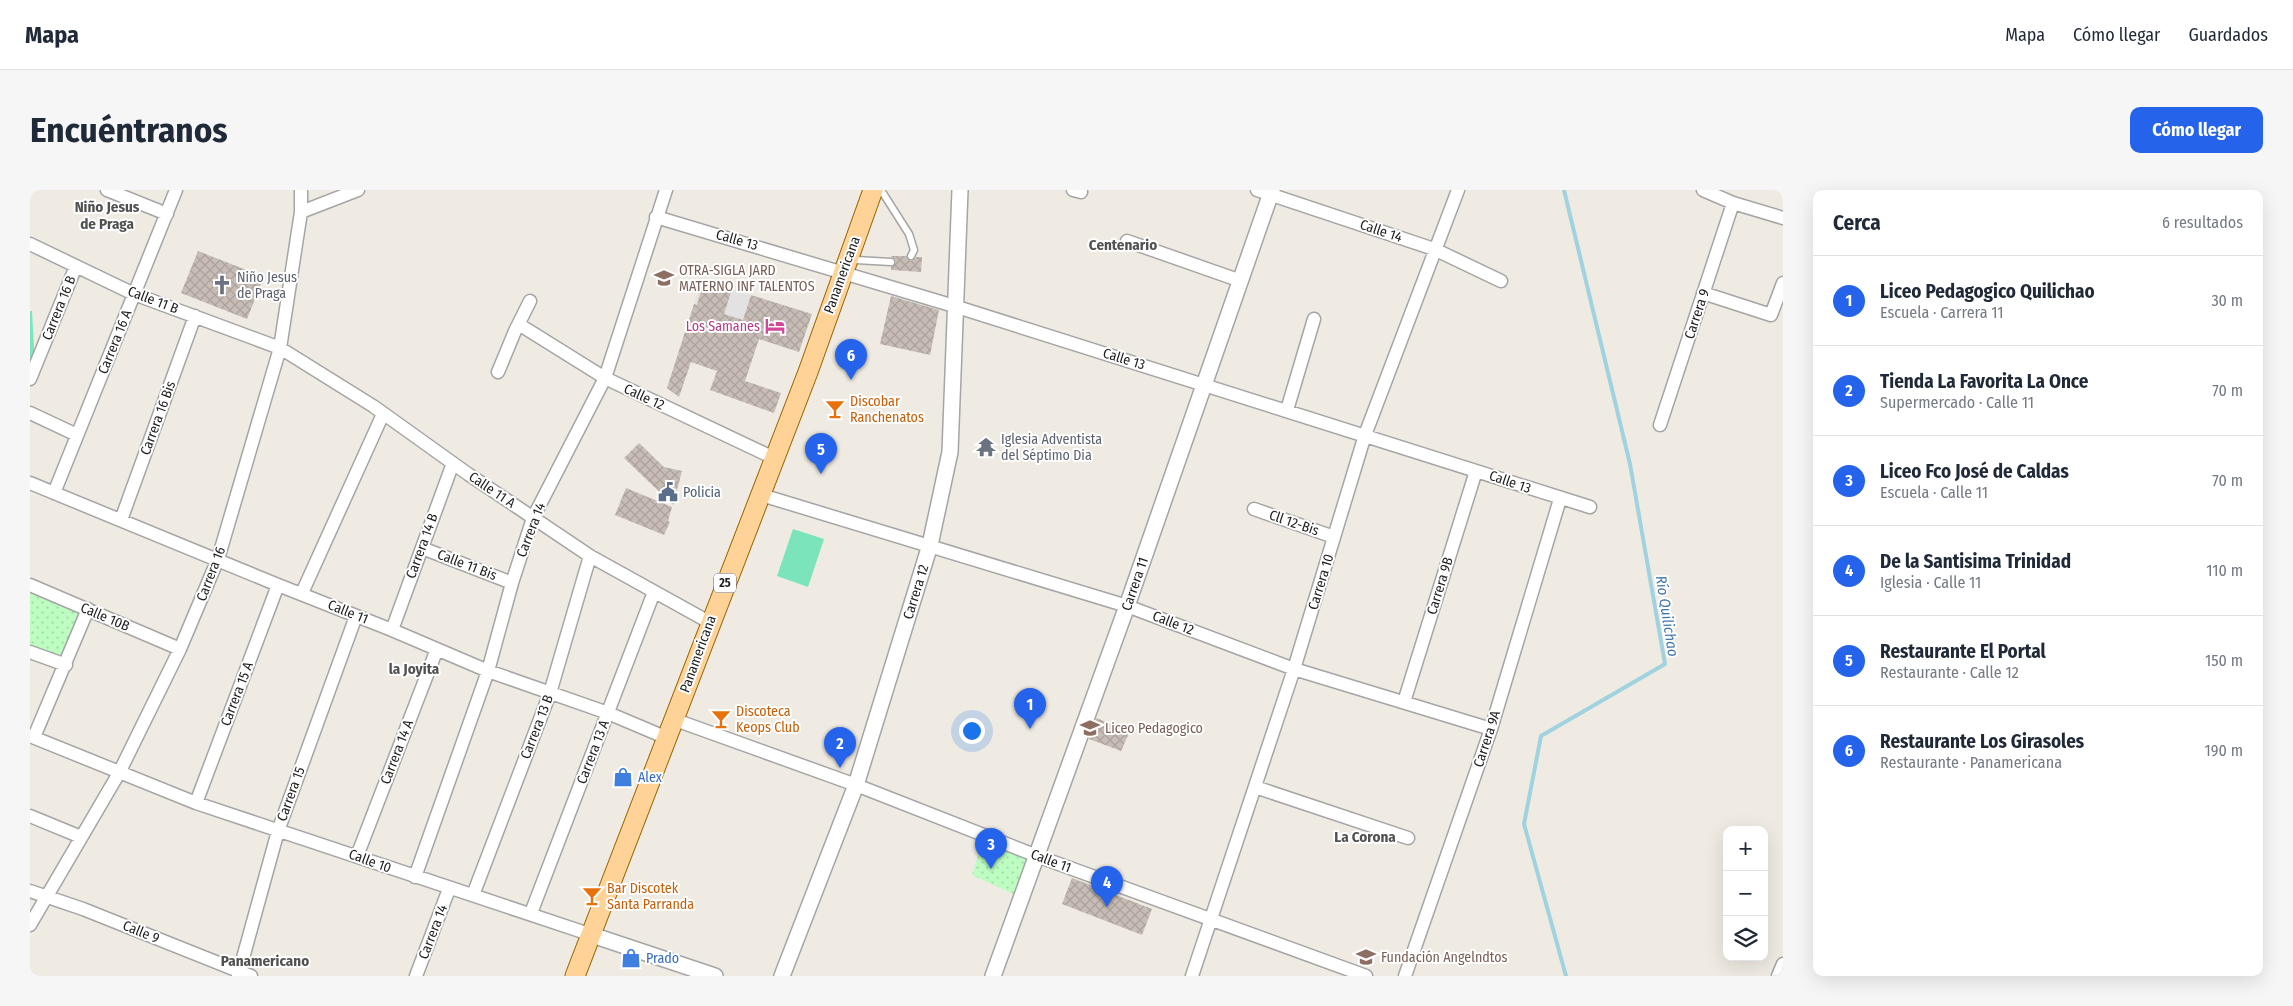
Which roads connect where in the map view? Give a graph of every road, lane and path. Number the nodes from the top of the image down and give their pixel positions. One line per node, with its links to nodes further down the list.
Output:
1 (108, 190): 15 (street)
2 (176, 190): 15 (street, Carrera 16 A)
3 (288, 190): 12 (street)
4 (358, 190): 14 (street)
5 (666, 190): 16 (street, Carrera 14)
6 (873, 190): 24 (main road, Panamericana / 25)
7 (881, 190): 21 (lane); 24 (main road, Panamericana / 25)
8 (960, 190): 31 (street, Carrera 12)
9 (1458, 190): 20 (street, Carrera 10)
10 (1703, 190): 13 (street)
11 (1267, 191): 20 (street, Calle 14); 25 (street, Carrera 11)
12 (301, 192): 14 (street, Carrera 16)
13 (1733, 203): 17 (street); 28 (street, Carrera 9)
14 (300, 212): 35 (street, Carrera 16)
15 (167, 214): 29 (street, Carrera 16 A)
16 (656, 217): 24 (street, Calle 13); 37 (street, Carrera 14)
17 (1783, 218)
18 (1127, 242): 25 (street)
19 (30, 244): 23 (street, Calle 11 B)
20 (1434, 249): 26 (street, Calle 14); 45 (street, Carrera 10)
21 (911, 256)
22 (891, 262): 24 (lane)
23 (76, 266): 29 (street, Calle 11 B); 38 (street, Carrera 16 B)
24 (850, 268): 31 (street, Calle 13); 46 (main road, Panamericana / 25); 51 (main road, Panamericana / 25)
25 (1240, 281): 39 (street, Carrera 11)
26 (1501, 282)
27 (1783, 282): 28 (street)
28 (1703, 293): 43 (street, Carrera 9)
29 (134, 294): 32 (street, Calle 11 B); 44 (street, Carrera 16 A)
30 (530, 301): 34 (street)
31 (954, 306): 39 (street, Calle 13); 58 (street, Carrera 12)
32 (196, 316): 35 (street, Calle 11 B); 56 (street, Carrera 16 Bis)
33 (1314, 319): 40 (street)
34 (520, 324): 36 (street); 37 (street, Calle 12)
35 (280, 348): 42 (street, Calle 11 A); 61 (street, Carrera 16)
36 (498, 372)
37 (605, 378): 46 (street, Calle 12); 55 (street, Carrera 14)
38 (30, 379)
39 (1204, 384): 40 (street, Calle 13); 67 (street, Carrera 11)
40 (1287, 410): 45 (street, Calle 13)
41 (30, 413): 44 (street)
42 (383, 414): 47 (street, Calle 11 A); 66 (street)
43 (1660, 425)
44 (77, 435): 50 (street, Carrera 16 A)
45 (1365, 435): 48 (street, Calle 13); 57 (street, Carrera 10)
46 (774, 458): 70 (main road, Panamericana / 25)
47 (453, 463): 55 (street, Calle 11 A); 59 (street, Carrera 14 B)
48 (1476, 471): 52 (street, Calle 13); 79 (street, Carrera 9B)
49 (30, 483): 50 (street, Calle 11)
50 (54, 493): 56 (street, Calle 11)
51 (768, 497): 58 (street, Calle 12); 81 (main road, Panamericana / 25)
52 (1560, 499): 53 (street, Calle 13); 82 (street, Carrera 9A)
53 (1590, 507)
54 (1254, 509): 57 (street, Cll 12-Bis)
55 (533, 518): 60 (street, Calle 11 A); 62 (street, Carrera 14)
56 (121, 520): 61 (street, Calle 11)
57 (1334, 537): 76 (street, Carrera 10)
58 (930, 545): 67 (street, Calle 12); 86 (street, Carrera 12)
59 (422, 548): 62 (street, Calle 11 Bis); 71 (street, Carrera 14 B)
60 (590, 556): 65 (street, Calle 11 A); 78 (street, Carrera 13 B)
61 (218, 559): 64 (street, Calle 11); 72 (street, Carrera 16)
62 (512, 583): 77 (street, Carrera 14)
63 (30, 585): 68 (street, Calle 10B)
64 (278, 586): 66 (street, Calle 11); 88 (street, Carrera 15 A)
65 (654, 592): 70 (street, Calle 11 A); 80 (street, Carrera 13 A)
66 (302, 593): 69 (street, Calle 11)
67 (1127, 606): 76 (street, Calle 12); 94 (street, Carrera 11)
68 (88, 609): 72 (street, Calle 10B); 75 (street)
69 (356, 616): 71 (street, Calle 11); 90 (street, Carrera 15)
70 (710, 622): 84 (main road, Panamericana / 25)
71 (392, 630): 73 (street, Calle 11)
72 (180, 649): 85 (street, Carrera 16)
73 (437, 649): 77 (street, Calle 11); 93 (street, Carrera 14 A)
74 (30, 652): 75 (street)
75 (66, 666): 83 (street)
76 (1294, 669): 79 (street, Calle 12); 87 (street, Carrera 10)
77 (488, 671): 78 (street, Calle 11); 95 (street, Carrera 14)
78 (550, 693): 80 (street, Calle 11); 98 (street, Carrera 13 B)
79 (1404, 702): 82 (street, Calle 12)
80 (608, 713): 84 (street, Calle 11); 100 (street, Carrera 13 A)
81 (682, 722): 86 (street, Calle 11); 103 (main road, Panamericana / 25)
82 (1491, 729): 114 (street, Carrera 9A)
83 (32, 736): 85 (street, Calle 10)
84 (667, 738): 103 (main road, Panamericana / 25)
85 (119, 773): 88 (street, Calle 10); 91 (street, Carrera 16)
86 (856, 785): 94 (street, Calle 11); 110 (street, Carrera 12)
87 (1255, 787): 92 (street); 101 (street, Carrera 10)
88 (196, 803): 90 (street, Calle 10)
89 (30, 816): 91 (street)
90 (278, 831): 93 (street, Calle 10); 105 (street, Carrera 15)
91 (81, 837): 99 (street, Carrera 16)
92 (1408, 838)
93 (357, 856): 95 (street, Calle 10)
94 (1037, 856): 101 (street, Calle 11); 111 (street, Carrera 11)
95 (415, 877): 96 (street, Calle 10)
96 (449, 889): 98 (street, Calle 10); 106 (street, Carrera 14)
97 (30, 891): 99 (street, Calle 9)
98 (473, 895): 100 (street, Calle 10)
99 (45, 897): 102 (street, Carrera 16); 105 (street, Calle 9)
100 (531, 913): 103 (street, Calle 10)
101 (1209, 920): 112 (street, Carrera 10); 113 (street, Calle 11)
102 (30, 925)
103 (594, 935): 107 (main road, Panamericana / 25); 108 (main road, Panamericana / 25); 109 (street, Calle 10)
104 (1783, 964): 115 (street)
105 (243, 975)
106 (416, 976)
107 (574, 976)
108 (584, 976)
109 (715, 976)
110 (782, 976)
111 (994, 976)
112 (1192, 976)
113 (1366, 976)
114 (1405, 976)
115 (1778, 976)

